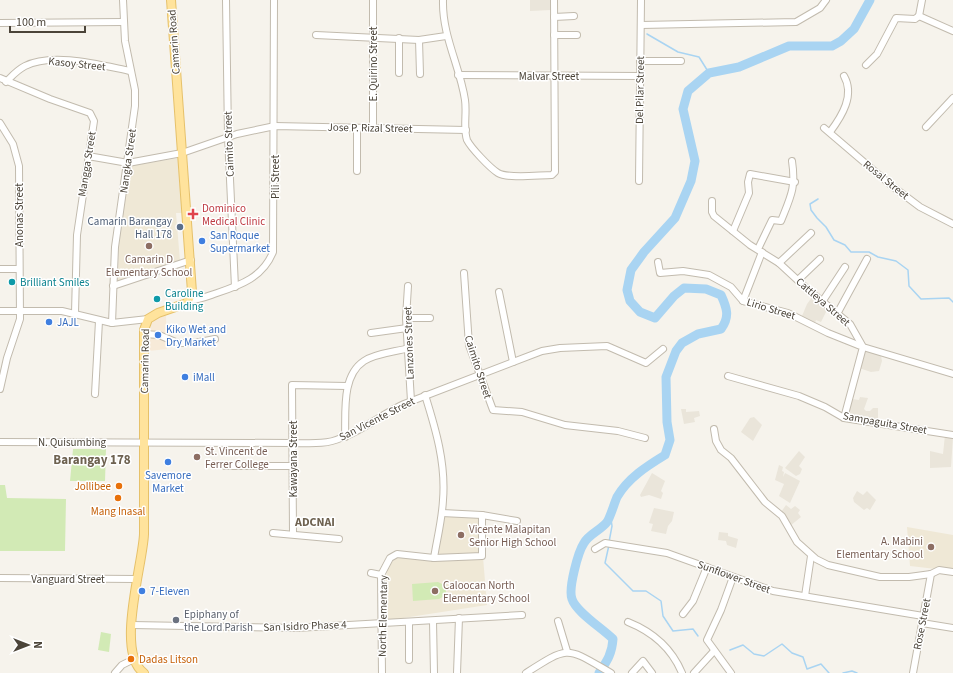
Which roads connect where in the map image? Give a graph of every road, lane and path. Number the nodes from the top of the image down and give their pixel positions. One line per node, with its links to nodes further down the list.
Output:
1 (123, 0): 14 (street, Nangka Street)
2 (171, 0): 47 (main road, Camarin Road)
3 (226, 0): 46 (street, Caimito Street)
4 (274, 0): 39 (street, Pili Street)
5 (373, 0): 22 (street, E. Quirino Street)
6 (443, 0): 21 (street)
7 (554, 0): 13 (street)
8 (641, 0): 16 (street, Del Pilar Street)
9 (826, 0): 16 (street)
10 (922, 0): 12 (street)
11 (574, 16): 13 (street)
12 (919, 16): 17 (street); 27 (street)
13 (554, 17): 19 (street)
14 (123, 22): 15 (street); 28 (street, Nangka Street)
15 (0, 23)
16 (641, 25): 25 (street, Del Pilar Street)
17 (953, 31)
18 (316, 35): 22 (street)
19 (554, 35): 20 (street); 32 (street)
20 (577, 35)
21 (446, 36): 24 (street); 31 (street)
22 (373, 37): 23 (street); 42 (street, E. Quirino Street)
23 (399, 38): 24 (street); 29 (street)
24 (419, 40): 30 (street)
25 (640, 61): 26 (street); 33 (street, Del Pilar Street)
26 (681, 61)
27 (866, 65)
28 (130, 71): 36 (street, Kasoy Street); 50 (street, Nangka Street)
29 (399, 73)
30 (420, 74)
31 (458, 75): 32 (street, Malvar Street); 44 (street)
32 (554, 76): 33 (street, Malvar Street); 44 (street)
33 (640, 76): 52 (street, Del Pilar Street)
34 (844, 76): 45 (street)
35 (0, 78): 36 (street, Mangga Street)
36 (6, 82): 48 (street, Mangga Street)
37 (953, 98): 40 (street)
38 (0, 123): 66 (street, Anonas Street)
39 (274, 126): 41 (street, Jose P. Rizal Street); 46 (street, Jose P. Rizal Street); 71 (street, Pili Street)
40 (926, 127)
41 (357, 128): 42 (street, Jose P. Rizal Street); 51 (street)
42 (373, 128): 44 (street, Jose P. Rizal Street)
43 (824, 128): 45 (street, Rosal Street)
44 (466, 130)
45 (830, 132): 55 (street, Rosal Street)
46 (228, 136): 47 (street, Jose P. Rizal Street); 71 (street, Caimito Street)
47 (182, 153): 50 (street, Jose P. Rizal Street); 61 (main road, Camarin Road)
48 (88, 156): 50 (street); 78 (street, Mangga Street)
49 (792, 161): 53 (street)
50 (128, 163): 69 (street, Nangka Street)
51 (357, 171)
52 (639, 181)
53 (795, 182): 56 (street); 58 (street)
54 (712, 201): 56 (street, Cattleya Street)
55 (953, 224)
56 (733, 231): 58 (street, Cattleya Street)
57 (811, 233): 63 (street)
58 (760, 251): 63 (street, Cattleya Street); 74 (street)
59 (820, 259): 68 (street)
60 (867, 259): 79 (street)
61 (191, 260): 69 (street); 73 (main road, Camarin Road)
62 (658, 262): 74 (street, Lirio Street)
63 (779, 263): 68 (street, Cattleya Street)
64 (845, 267): 75 (street)
65 (0, 269): 66 (street)
66 (18, 269): 77 (street, Anonas Street)
67 (464, 273): 94 (street, Caimito Street)
68 (798, 280): 75 (street, Cattleya Street)
69 (113, 286): 84 (street, Nangka Street)
70 (408, 286): 80 (street, Lanzones Street)
71 (235, 287): 73 (street, Pili Street)
72 (499, 292): 92 (street)
73 (190, 300): 82 (main road, Camarin Road)
74 (743, 301): 89 (street, Lirio Street)
75 (822, 302): 79 (street, Cattleya Street)
76 (0, 311): 77 (street)
77 (20, 311): 78 (street); 97 (street, Anonas Street)
78 (75, 313): 83 (street)
79 (837, 314): 89 (street, Cattleya Street)
80 (406, 318): 81 (street); 85 (street, Lanzones Street)
81 (430, 318)
82 (148, 319): 84 (street); 87 (main road, Camarin Road)
83 (99, 321): 84 (street); 98 (street)
84 (112, 323)
85 (407, 328): 86 (street); 90 (street, Lanzones Street)
86 (371, 333)
87 (144, 334): 88 (street); 107 (main road, Camarin Road)
88 (215, 339)
89 (863, 347): 93 (street); 101 (street)
90 (409, 348): 96 (street); 100 (street, Lanzones Street)
91 (663, 349): 92 (street, San Vicente Street)
92 (513, 362): 94 (street, San Vicente Street)
93 (953, 374)
94 (479, 375): 99 (street, San Vicente Street); 105 (street, Caimito Street)
95 (728, 376): 101 (street, Sampaguita Street)
96 (347, 386): 104 (street); 108 (street, Kawayana Street)
97 (0, 389)
98 (95, 394)
99 (425, 395): 100 (street, San Vicente Street); 111 (street)
100 (411, 401): 104 (street, San Vicente Street)
101 (844, 418): 103 (street, Sampaguita Street)
102 (714, 429): 118 (street)
103 (953, 435)
104 (345, 437): 108 (street, San Vicente Street)
105 (645, 438)
106 (0, 442): 107 (street, N. Quisumbing)
107 (145, 442): 108 (street, San Vicente Street); 127 (main road, Camarin Road)
108 (292, 444): 110 (street, Kawayana Street)
109 (224, 466): 110 (street)
110 (292, 466): 115 (street, Kawayana Street)
111 (442, 513): 112 (street); 119 (street)
112 (482, 515): 113 (street); 119 (street, North Elementary)
113 (517, 521)
114 (273, 533): 115 (street)
115 (293, 534): 116 (street)
116 (339, 539)
117 (595, 548): 120 (street, Sunflower Street)
118 (811, 556): 123 (street); 128 (street)
119 (434, 558): 124 (street, North Elementary)
120 (706, 567): 125 (street, Sunflower Street); 129 (street)
121 (953, 572): 123 (street)
122 (371, 573): 124 (street)
123 (931, 574): 131 (street, Rose Street)
124 (381, 575): 137 (street, North Elementary)
125 (733, 577): 128 (street, Sunflower Street); 141 (street)
126 (0, 578): 127 (street, Vanguard Street)
127 (136, 579): 139 (main road, Camarin Road)
128 (805, 596): 131 (street, Sunflower Street)
129 (683, 614)
130 (522, 615): 132 (street, San Isidro Phase 4)
131 (923, 616): 138 (street, Rose Street)
132 (460, 618): 133 (street, San Isidro Phase 4); 149 (street)
133 (433, 621): 134 (street, San Isidro Phase 4); 148 (street)
134 (409, 622): 137 (street, San Isidro Phase 4); 144 (street)
135 (558, 622): 142 (street)
136 (628, 622): 154 (street)
137 (381, 623): 139 (street, San Isidro Phase 4); 147 (street, North Elementary)
138 (922, 623): 140 (street); 157 (street, Rose Street)
139 (132, 625): 143 (main road, Camarin Road)
140 (953, 628)
141 (714, 651): 155 (street); 156 (street)
142 (567, 652): 150 (street); 151 (street)
143 (134, 659): 145 (street); 146 (main road, Camarin Road)
144 (409, 660)
145 (115, 673)
146 (144, 673)
147 (382, 673)
148 (434, 673)
149 (457, 673)
150 (526, 673)
151 (611, 673)
152 (632, 673): 153 (street)
153 (652, 673)
154 (682, 673)
155 (694, 673)
156 (731, 673)
157 (913, 673)

